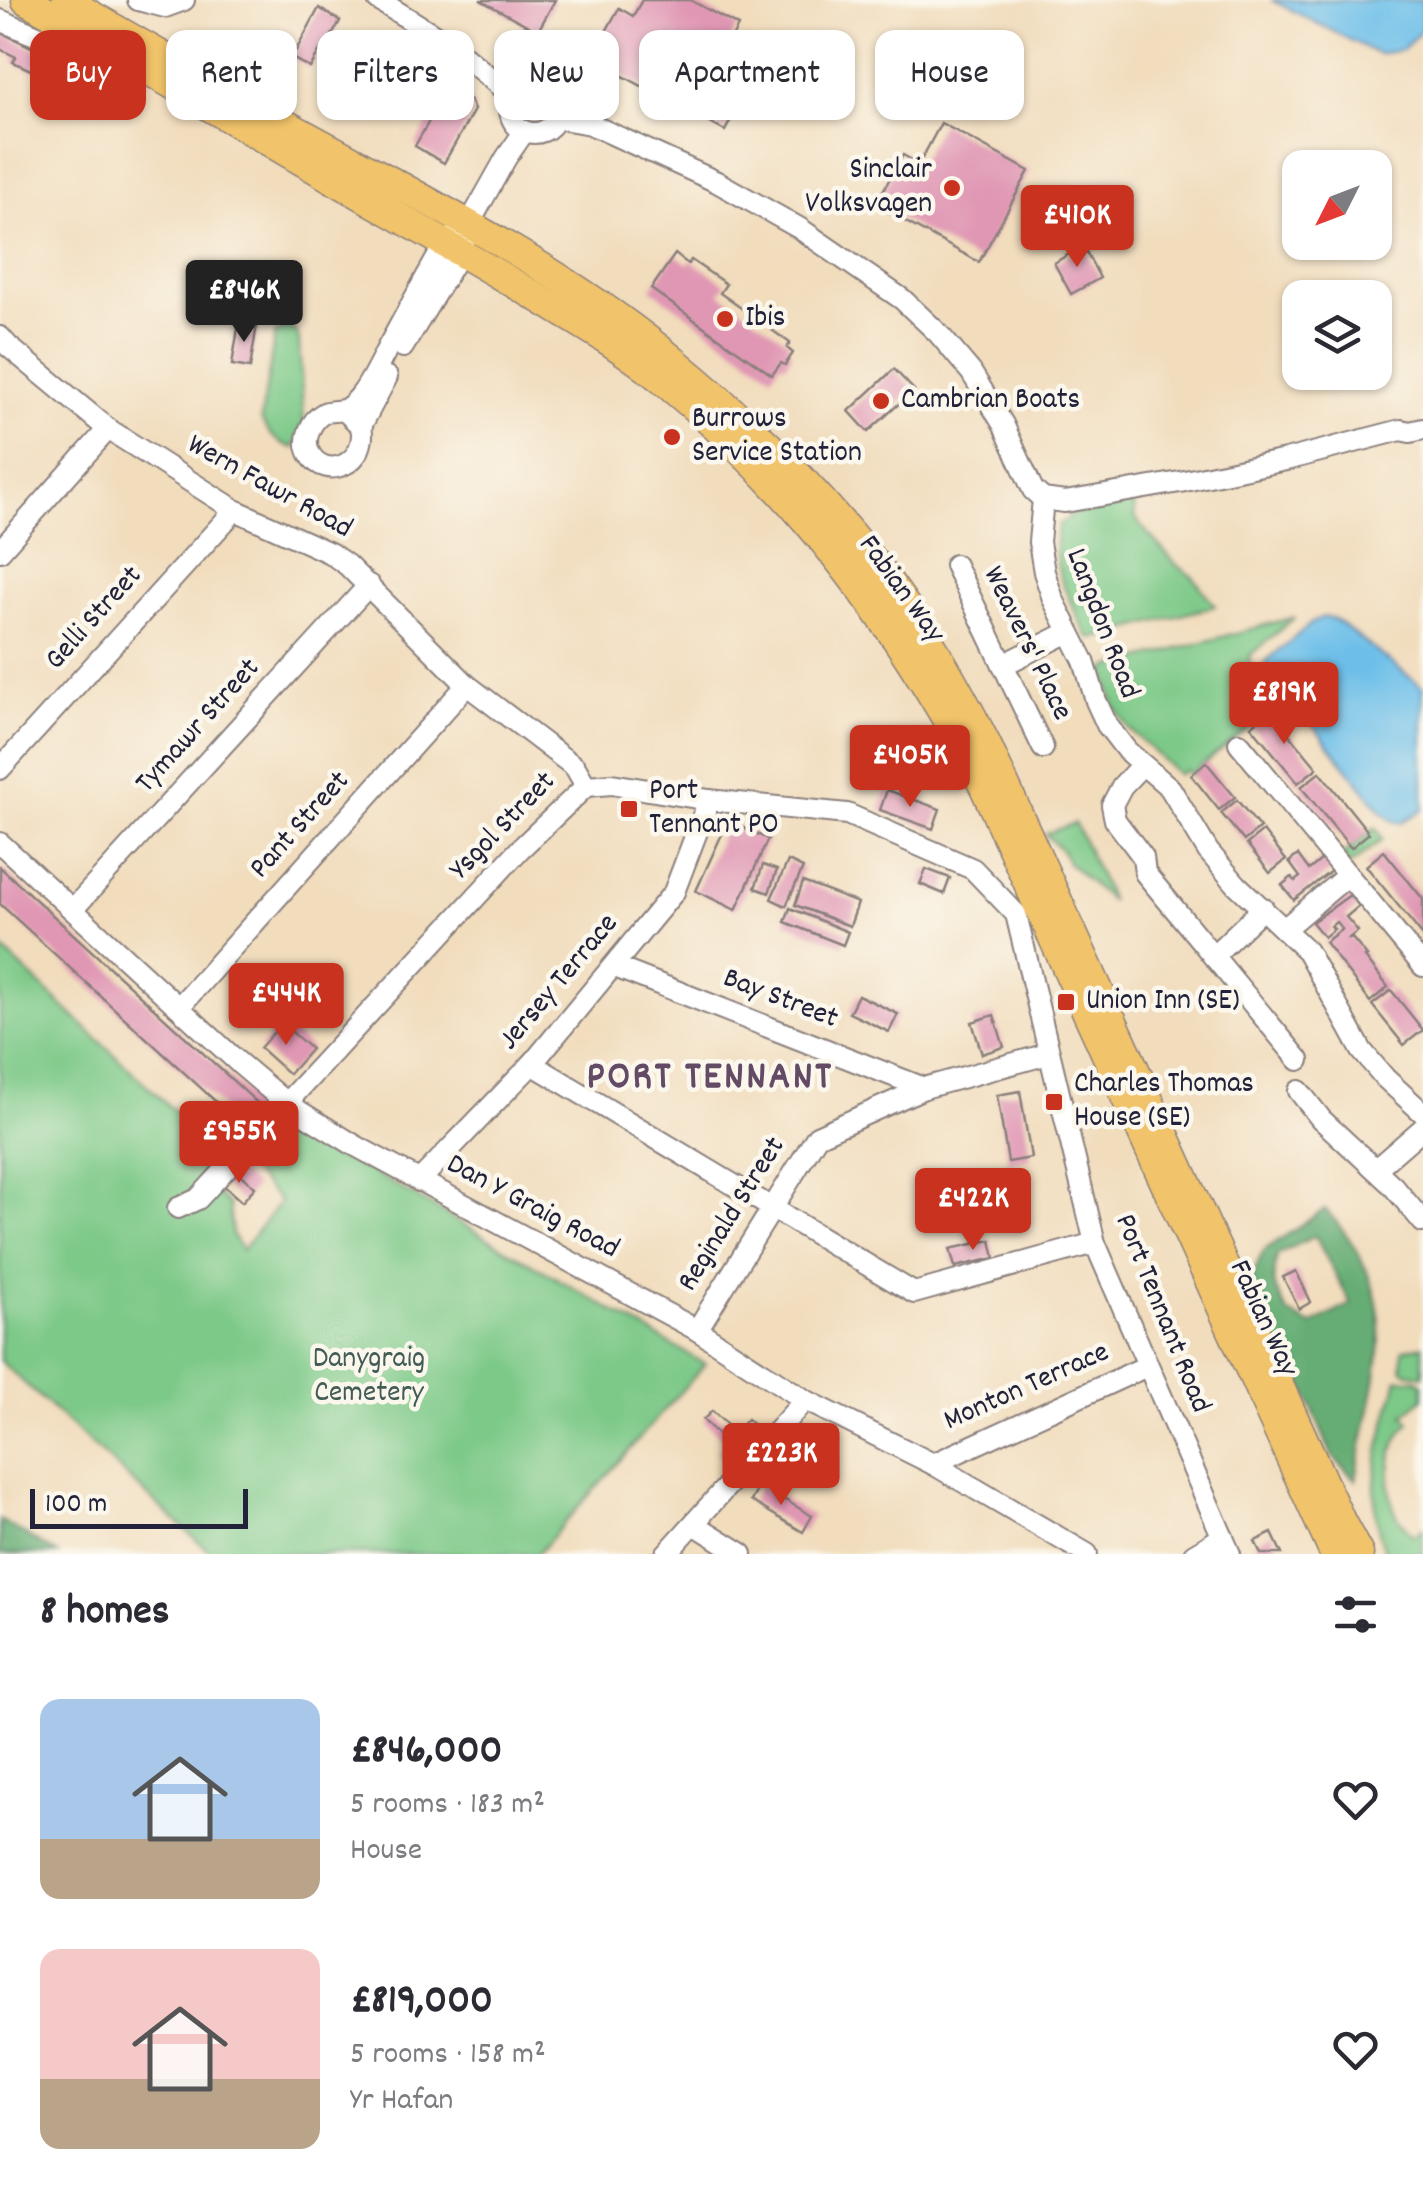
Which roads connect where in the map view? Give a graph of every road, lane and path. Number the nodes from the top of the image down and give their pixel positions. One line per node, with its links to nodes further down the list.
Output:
1 (26, 0): 7 (highway, Fabian Way)
2 (66, 0): 15 (highway, Fabian Way)
3 (138, 0): 4 (street)
4 (184, 0)
5 (378, 0): 10 (street)
6 (0, 20): 8 (street)
7 (80, 30)
8 (30, 33)
9 (146, 70): 16 (highway, Fabian Way)
10 (494, 81)
11 (512, 120): 14 (street)
12 (556, 120): 14 (street)
13 (568, 120): 24 (street)
14 (524, 132): 15 (street)
15 (469, 224): 16 (street); 73 (highway, Fabian Way)
16 (453, 247): 18 (street); 20 (street); 72 (highway, Fabian Way)
17 (3, 346): 21 (street, Wern Fawr Road)
18 (344, 410): 20 (street); 20 (street)
19 (1423, 414): 23 (street)
20 (361, 426)
21 (108, 428): 25 (street, Wern Fawr Road); 26 (street)
22 (1423, 429): 23 (street)
23 (1401, 430): 24 (street)
24 (1044, 499): 29 (street, Langdon Road)
25 (235, 510): 28 (street, Wern Fawr Road); 35 (street, Gelli Street)
26 (0, 552)
27 (955, 565): 30 (street, Weavers' Place)
28 (369, 585): 31 (street, Wern Fawr Road); 41 (street, Tymawr Street)
29 (1070, 632): 30 (street); 34 (street, Langdon Road)
30 (1003, 665): 33 (street, Weavers' Place)
31 (468, 685): 36 (street, Wern Fawr Road); 47 (street, Pant Street)
32 (1239, 743): 39 (street)
33 (1044, 748)
34 (1142, 765): 40 (street, Langdon Road); 44 (street)
35 (0, 769)
36 (586, 786): 37 (street, Ysgol Street); 53 (street, Ysgol Street)
37 (709, 800): 42 (street, Ysgol Street); 46 (street, Jersey Terrace)
38 (0, 842): 41 (street, Dan Y Graig Road)
39 (1348, 875): 43 (street); 45 (street)
40 (1263, 908): 43 (street, Langdon Road); 44 (street)
41 (73, 909): 47 (street, Dan Y Graig Road)
42 (1016, 914): 48 (street, Port Tennant Road)
43 (1284, 929): 54 (street, Langdon Road)
44 (1214, 956): 49 (street)
45 (1423, 966)
46 (615, 967): 50 (street, Jersey Terrace); 51 (street, Bay Street)
47 (180, 1007): 53 (street, Dan Y Graig Road)
48 (1048, 1054): 51 (street, Reginald Street); 61 (street, Port Tennant Road)
49 (1299, 1060)
50 (532, 1064): 57 (street, Jersey Terrace); 58 (street)
51 (924, 1088): 58 (street, Reginald Street)
52 (1298, 1091): 56 (street)
53 (286, 1103): 57 (street, Dan Y Graig Road); 59 (street, Ysgol Street)
54 (1423, 1112)
55 (1423, 1128): 56 (street)
56 (1377, 1168): 60 (street)
57 (419, 1181): 62 (street, Dan Y Graig Road)
58 (771, 1207): 61 (street); 62 (street, Reginald Street)
59 (178, 1208)
60 (1423, 1222)
61 (1095, 1243): 63 (street, Port Tennant Road)
62 (697, 1330): 64 (street, Dan Y Graig Road)
63 (1147, 1366): 65 (street, Monton Terrace); 67 (street, Port Tennant Road)
64 (805, 1400): 65 (street, Dan Y Graig Road); 66 (street)
65 (933, 1464): 70 (street, Dan Y Graig Road)
66 (694, 1524): 68 (street); 69 (street)
67 (1226, 1546): 71 (street)
68 (666, 1554)
69 (742, 1554)
70 (1087, 1554)
71 (1194, 1554)
72 (1334, 1554)
73 (1360, 1554)

